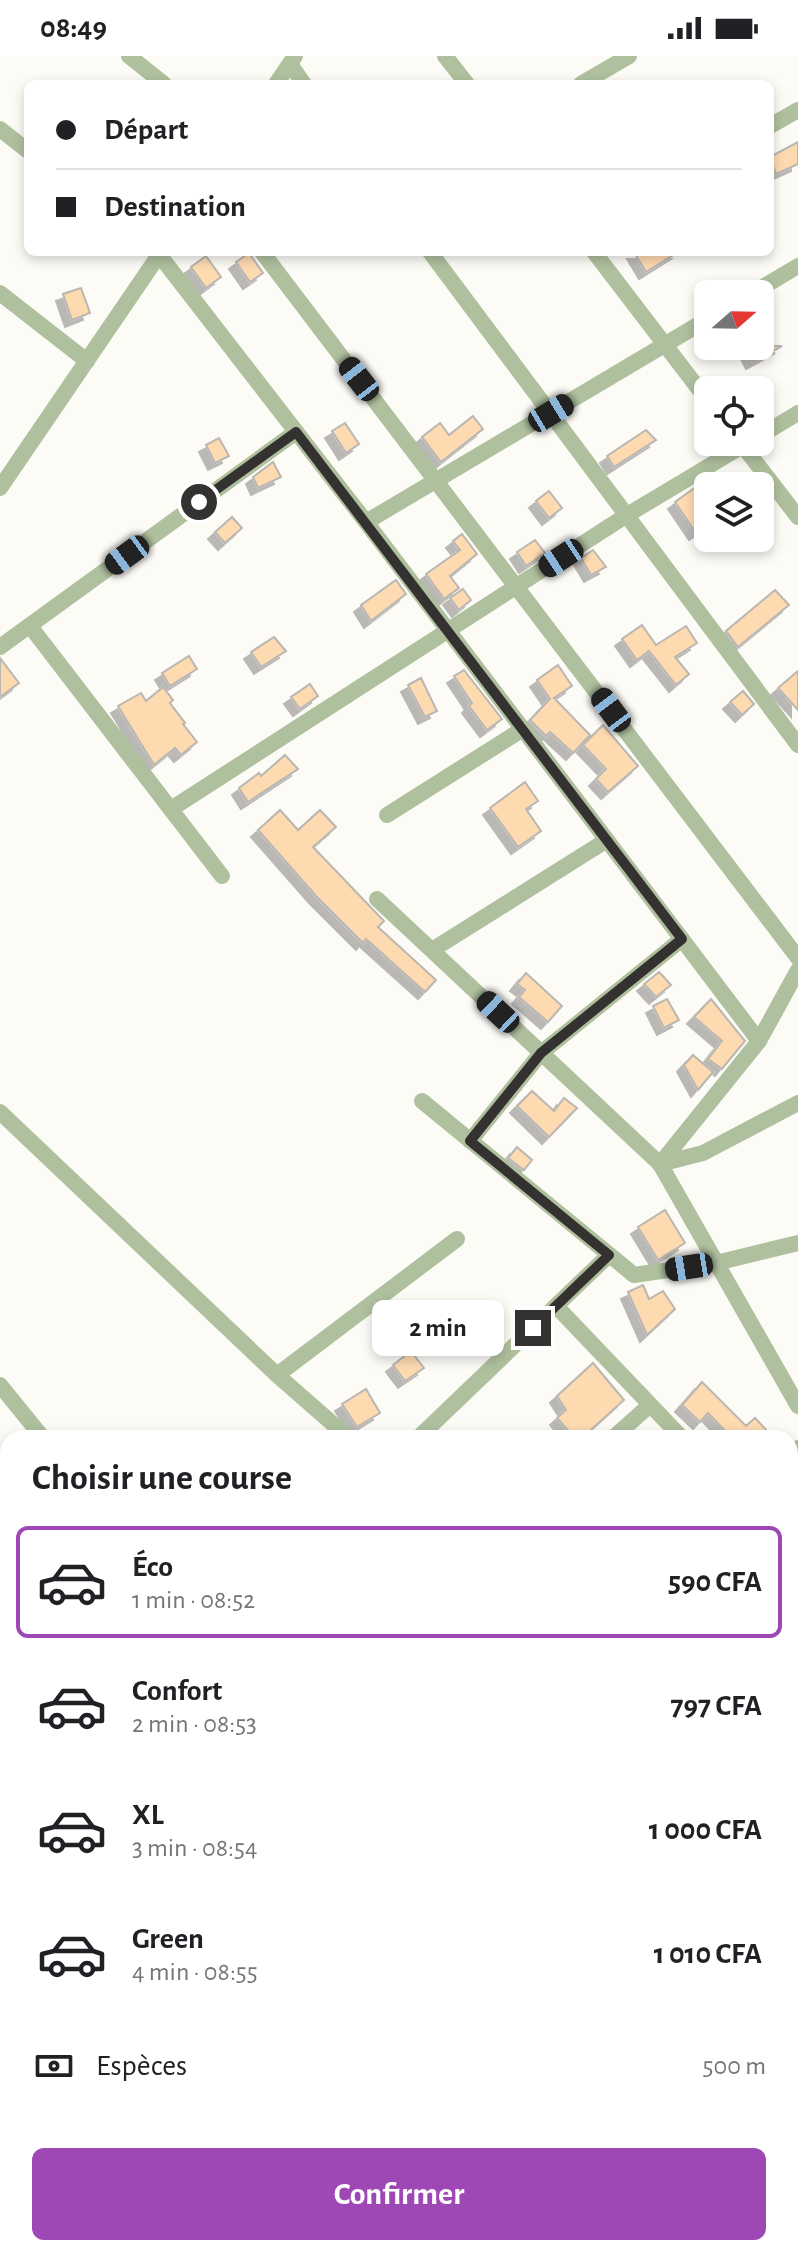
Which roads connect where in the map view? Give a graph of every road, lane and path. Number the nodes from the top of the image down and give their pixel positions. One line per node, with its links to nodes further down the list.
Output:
1 (129, 56): 5 (street)
2 (445, 56): 8 (street)
3 (629, 56): 9 (street)
4 (292, 60): 6 (street); 7 (street)
5 (159, 80)
6 (279, 80)
7 (302, 80)
8 (464, 80)
9 (588, 80)
10 (798, 110): 11 (street)
11 (774, 124)
12 (0, 129): 13 (street)
13 (24, 148)
14 (157, 256): 24 (street)
15 (161, 256): 29 (street)
16 (265, 256): 33 (street)
17 (433, 256): 26 (street)
18 (597, 256): 23 (street)
19 (798, 266): 20 (street)
20 (774, 280)
21 (0, 293): 24 (street)
22 (694, 327): 23 (street)
23 (665, 345): 25 (street); 26 (street)
24 (87, 361): 32 (street)
25 (694, 383)
26 (551, 413): 33 (street); 35 (street)
27 (798, 413): 28 (street)
28 (774, 428)
29 (296, 432): 37 (street); 39 (street)
30 (723, 456): 35 (street)
31 (753, 456): 36 (street)
32 (6, 466): 34 (street)
33 (437, 480): 37 (street); 38 (street)
34 (0, 488)
35 (627, 515): 38 (street); 43 (street)
36 (798, 517)
37 (366, 522): 40 (street)
38 (517, 586): 40 (street); 51 (street)
39 (30, 626): 41 (street); 44 (street)
40 (448, 630): 42 (street); 44 (street)
41 (0, 647)
42 (523, 729): 45 (street); 46 (street)
43 (798, 745)
44 (171, 809): 47 (street)
45 (387, 815)
46 (607, 840): 49 (street); 50 (street)
47 (222, 876)
48 (377, 899): 50 (street)
49 (682, 939): 53 (street); 54 (street)
50 (432, 950): 54 (street)
51 (798, 958)
52 (795, 983): 53 (street)
53 (759, 1041): 59 (street)
54 (541, 1053): 58 (street); 59 (street)
55 (422, 1101): 58 (street)
56 (798, 1103): 59 (street)
57 (0, 1112): 65 (street)
58 (470, 1141): 62 (street)
59 (660, 1164): 63 (street)
60 (457, 1239): 65 (street)
61 (798, 1243): 63 (street)
62 (609, 1255): 63 (street); 64 (street)
63 (716, 1263): 68 (street)
64 (556, 1306): 67 (street); 71 (street)
65 (277, 1375): 70 (street)
66 (0, 1385): 69 (street)
67 (650, 1405): 72 (street); 73 (street)
68 (798, 1406)
69 (37, 1430)
70 (340, 1430)
71 (426, 1430)
72 (622, 1430)
73 (674, 1430)

